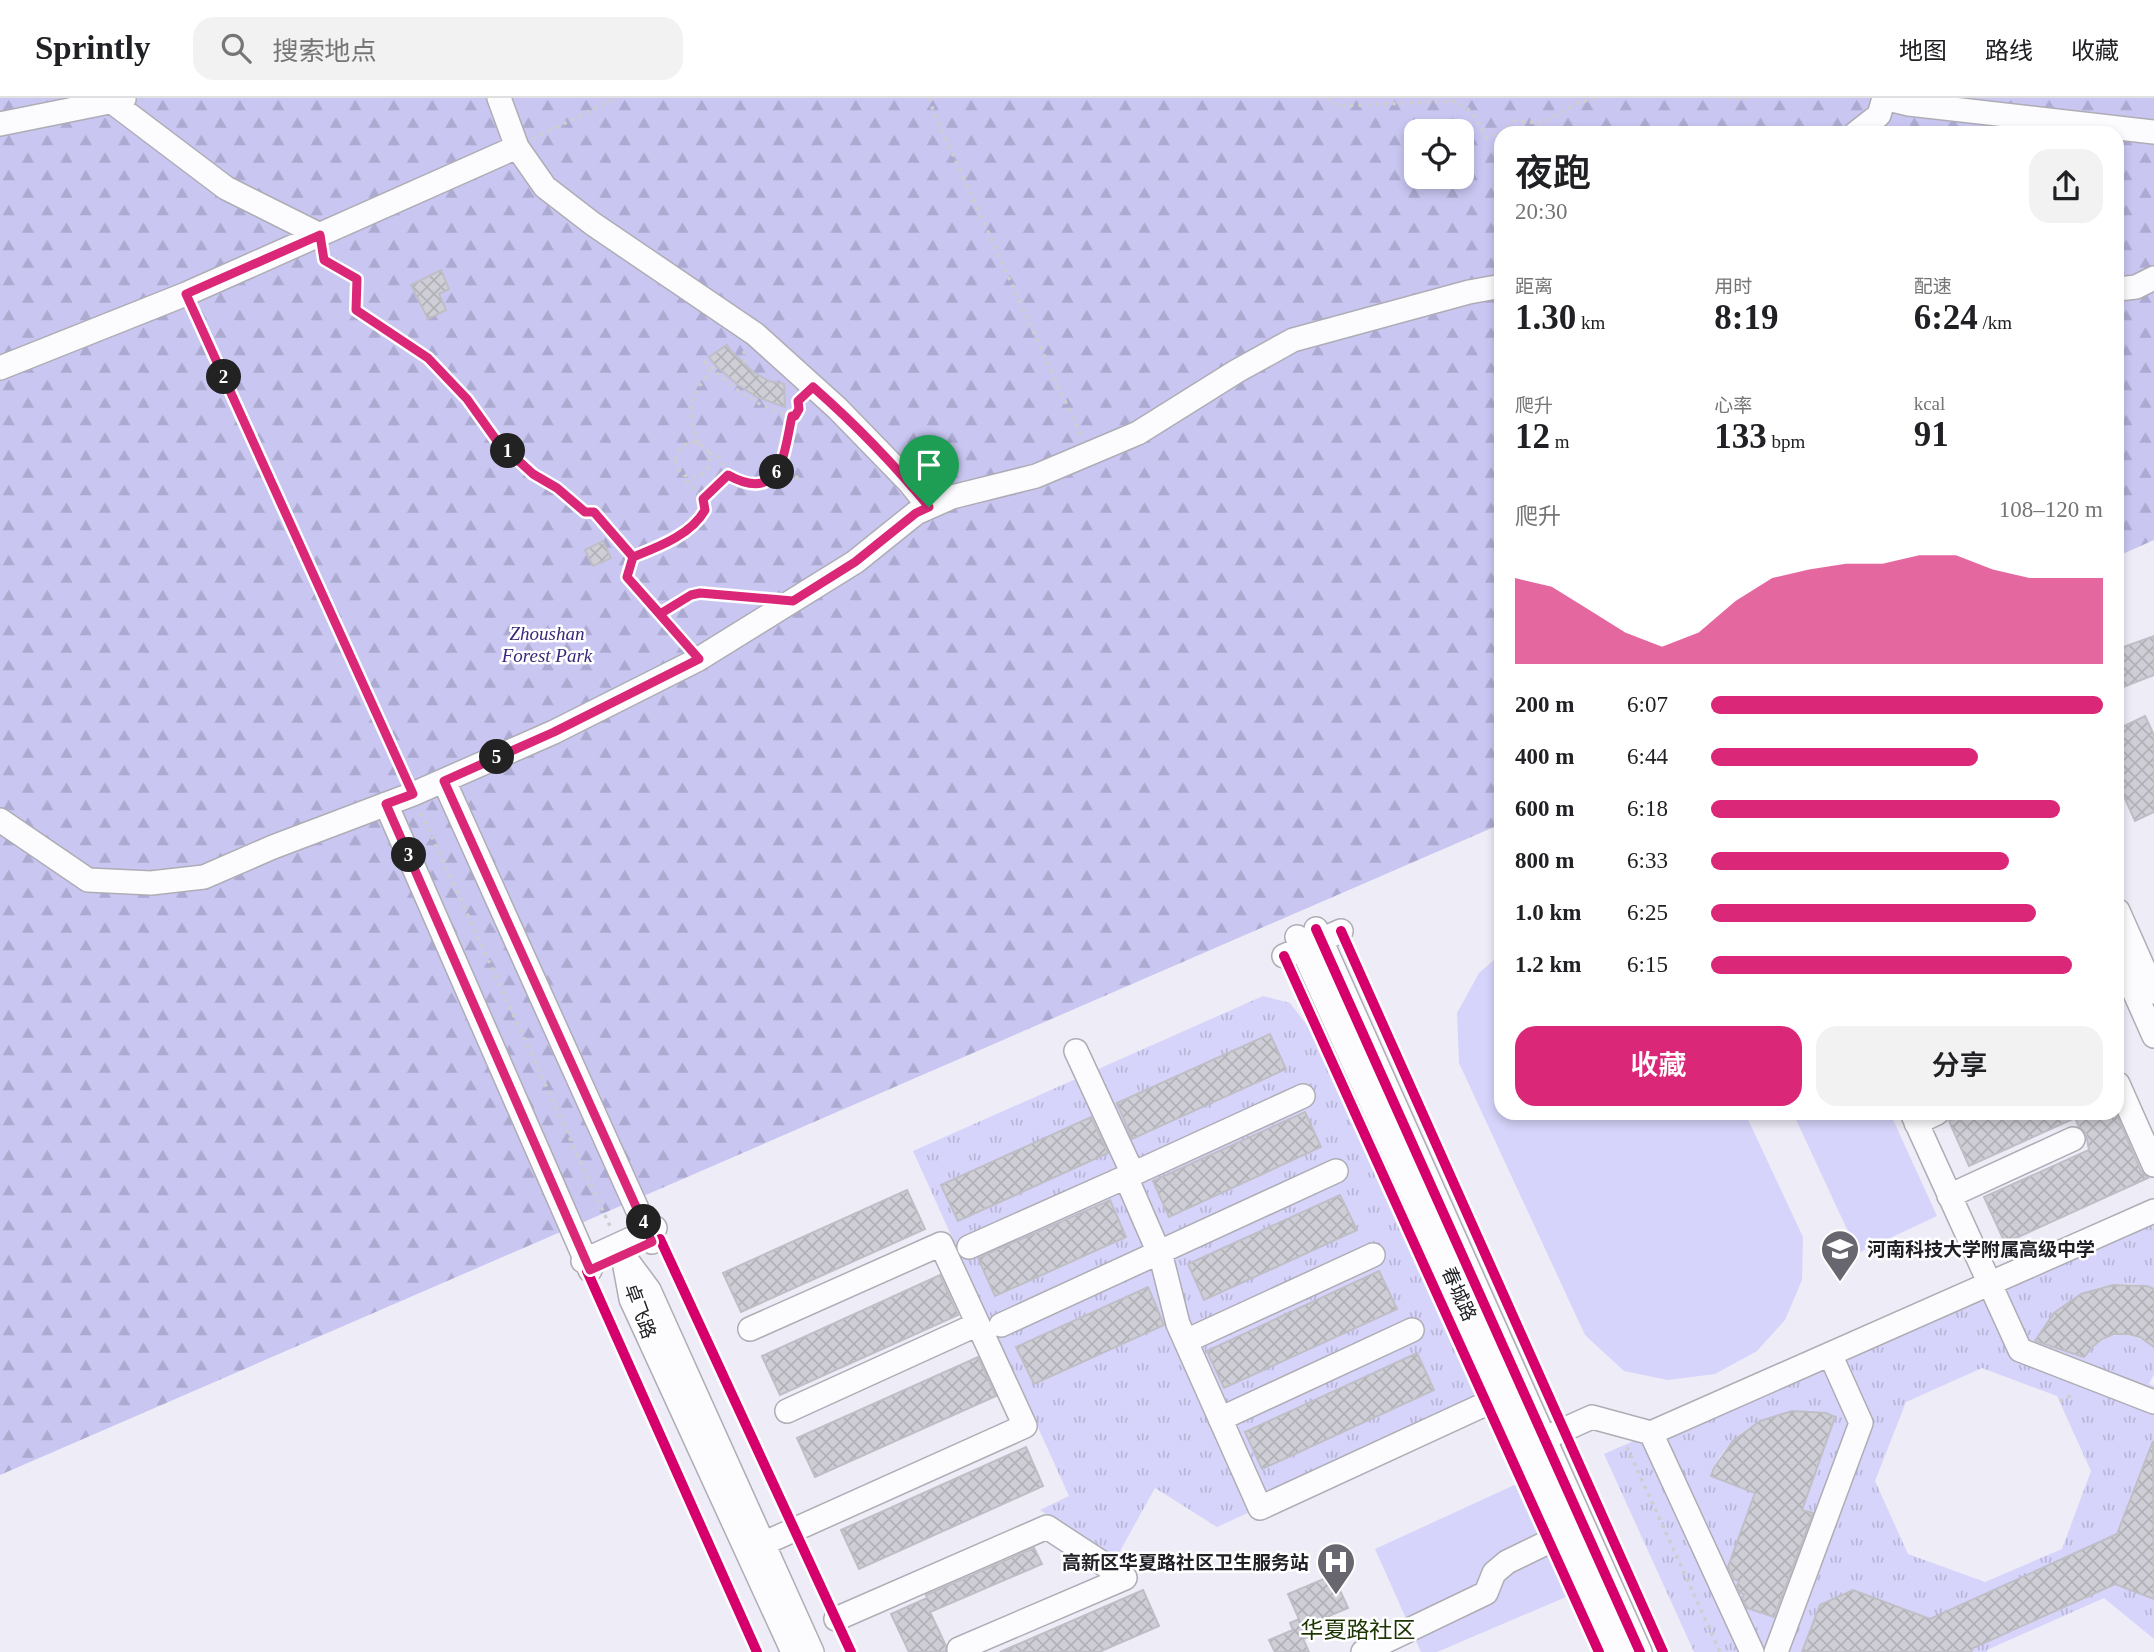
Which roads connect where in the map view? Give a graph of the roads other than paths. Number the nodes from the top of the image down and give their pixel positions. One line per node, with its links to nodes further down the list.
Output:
1 (499, 98): 9 (street)
2 (1884, 98): 5 (street); 6 (street)
3 (116, 99): 4 (street); 10 (street)
4 (0, 124)
5 (1865, 126)
6 (2102, 126)
7 (2124, 129): 8 (street)
8 (2154, 132)
9 (517, 147): 10 (street); 15 (street)
10 (320, 235): 14 (street)
11 (2154, 278): 13 (street)
12 (1494, 287): 15 (street)
13 (2124, 288)
14 (0, 368)
15 (929, 507): 16 (street)
16 (444, 781): 17 (street); 34 (street)
17 (386, 804): 18 (street); 34 (street)
18 (0, 820)
19 (2124, 924): 21 (street)
20 (2124, 969): 22 (street)
21 (2154, 992)
22 (2154, 1036)
23 (1076, 1051): 30 (street)
24 (1303, 1096): 30 (street)
25 (2124, 1098): 28 (street)
26 (1923, 1120): 31 (street)
27 (2073, 1139): 31 (street)
28 (2154, 1165)
29 (1336, 1171): 35 (street)
30 (1130, 1175): 33 (street); 35 (street)
31 (1949, 1196): 37 (street)
32 (2154, 1211): 37 (street)
33 (969, 1247)
34 (621, 1250): 50 (street, 卓飞路)
35 (1159, 1254): 38 (street); 41 (street)
36 (1373, 1255): 41 (street)
37 (1990, 1283): 42 (street); 44 (street)
38 (989, 1325): 39 (street); 45 (street); 50 (street)
39 (750, 1329)
40 (1412, 1330): 46 (street)
41 (1186, 1341): 46 (street)
42 (1830, 1354): 47 (street); 59 (street)
43 (1504, 1395): 46 (street); 48 (street, 春城路); 48 (street, 春城路)
44 (2154, 1402)
45 (787, 1410)
46 (1220, 1419)
47 (1651, 1433): 48 (street); 58 (street)
48 (1536, 1442): 49 (street, 春城路)
49 (1574, 1530): 55 (street); 56 (street, 春城路); 57 (street, 春城路)
50 (755, 1547): 53 (street, 卓飞路); 54 (street, 卓飞路)
51 (836, 1619): 52 (street)
52 (959, 1649)
53 (793, 1652)
54 (812, 1652)
55 (1363, 1652)
56 (1618, 1652)
57 (1640, 1652)
58 (1752, 1652)
59 (1776, 1652)

